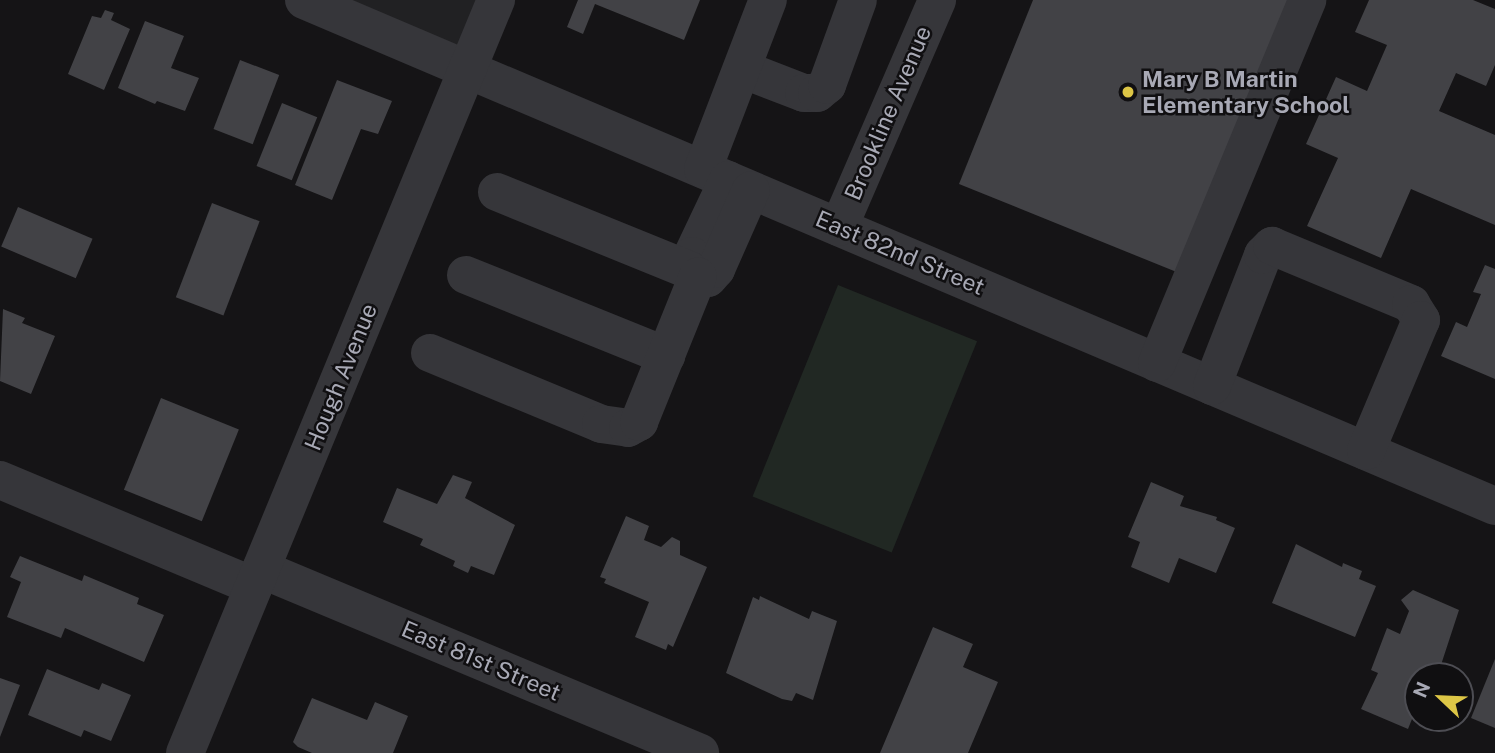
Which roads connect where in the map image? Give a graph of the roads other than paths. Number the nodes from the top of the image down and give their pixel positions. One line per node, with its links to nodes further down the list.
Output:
1 (304, 0): 7 (street, East 82nd Street)
2 (496, 0): 7 (street, Hough Avenue)
3 (768, 0): 8 (street)
4 (858, 0): 8 (street)
5 (937, 0): 11 (street, Brookline Avenue)
6 (1307, 0): 16 (street)
7 (468, 69): 9 (street, East 82nd Street); 21 (street, Hough Avenue)
8 (742, 69): 9 (street)
9 (728, 180): 11 (street, East 82nd Street); 12 (street)
10 (497, 192): 12 (street)
11 (839, 227): 16 (street, East 82nd Street)
12 (693, 273): 15 (street)
13 (466, 275): 15 (street)
14 (430, 353): 15 (street)
15 (666, 356)
16 (1157, 363): 17 (street, East 82nd Street)
17 (1212, 386): 18 (street, East 82nd Street); 18 (street)
18 (1366, 451): 20 (street, East 82nd Street)
19 (0, 480): 21 (street, East 81st Street)
20 (1495, 506)
21 (258, 578): 22 (street, Hough Avenue); 23 (street, East 81st Street)
22 (185, 753)
23 (700, 753)

